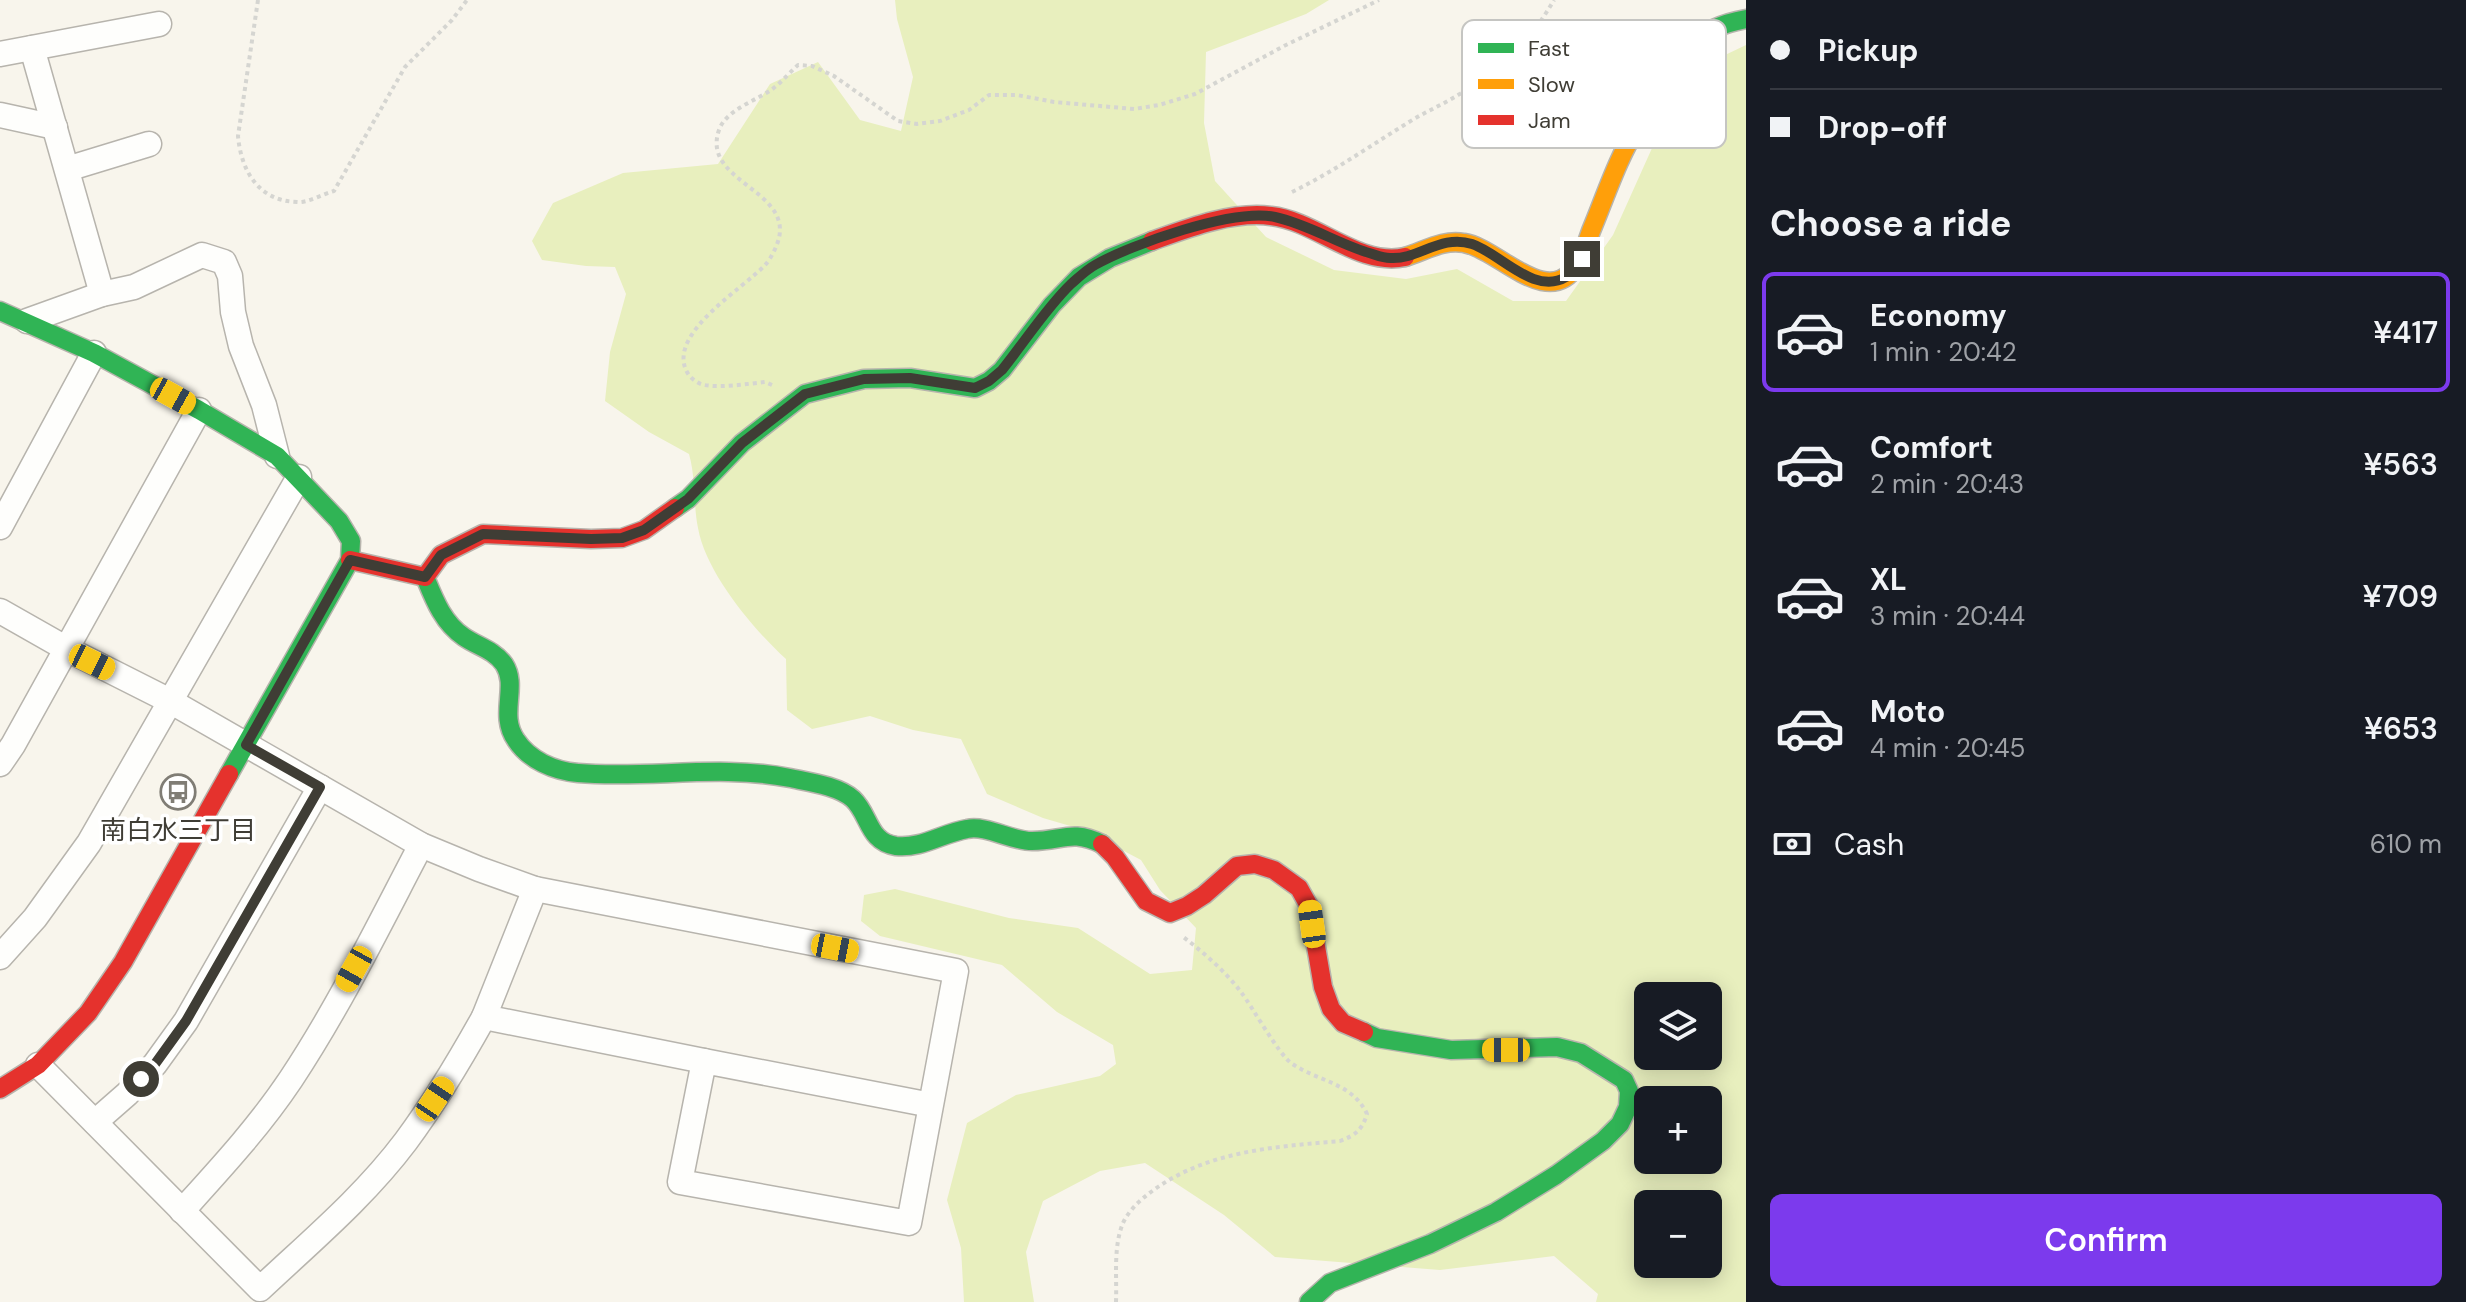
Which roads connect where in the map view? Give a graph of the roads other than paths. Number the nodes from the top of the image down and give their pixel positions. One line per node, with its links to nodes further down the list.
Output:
1 (1746, 19): 3 (street)
2 (159, 24): 4 (street)
3 (1726, 25)
4 (32, 48): 5 (street); 7 (street)
5 (0, 54)
6 (0, 115): 7 (street)
7 (55, 127): 10 (street)
8 (149, 144): 10 (street)
9 (1626, 148): 20 (street)
10 (67, 169): 11 (street)
11 (102, 294): 13 (street); 16 (street)
12 (0, 311): 13 (street)
13 (27, 321): 14 (street)
14 (94, 353): 15 (street); 18 (street)
15 (199, 410): 16 (street); 22 (street)
16 (277, 456): 17 (street)
17 (299, 477): 19 (street); 23 (street)
18 (0, 527)
19 (350, 560): 20 (street); 24 (street)
20 (425, 577): 37 (street)
21 (0, 611): 22 (street)
22 (67, 649): 23 (street); 25 (street)
23 (170, 701): 24 (street); 29 (street)
24 (246, 745): 26 (street); 32 (street)
25 (0, 764)
26 (320, 787): 27 (street); 35 (street)
27 (421, 845): 28 (street); 36 (street)
28 (535, 889): 30 (street); 34 (street)
29 (0, 957)
30 (484, 1017): 31 (street); 36 (street)
31 (704, 1061): 34 (street); 34 (street)
32 (38, 1065): 33 (street); 35 (street)
33 (0, 1089)
34 (931, 1105)
35 (95, 1122): 36 (street)
36 (182, 1211)
37 (1309, 1302)

